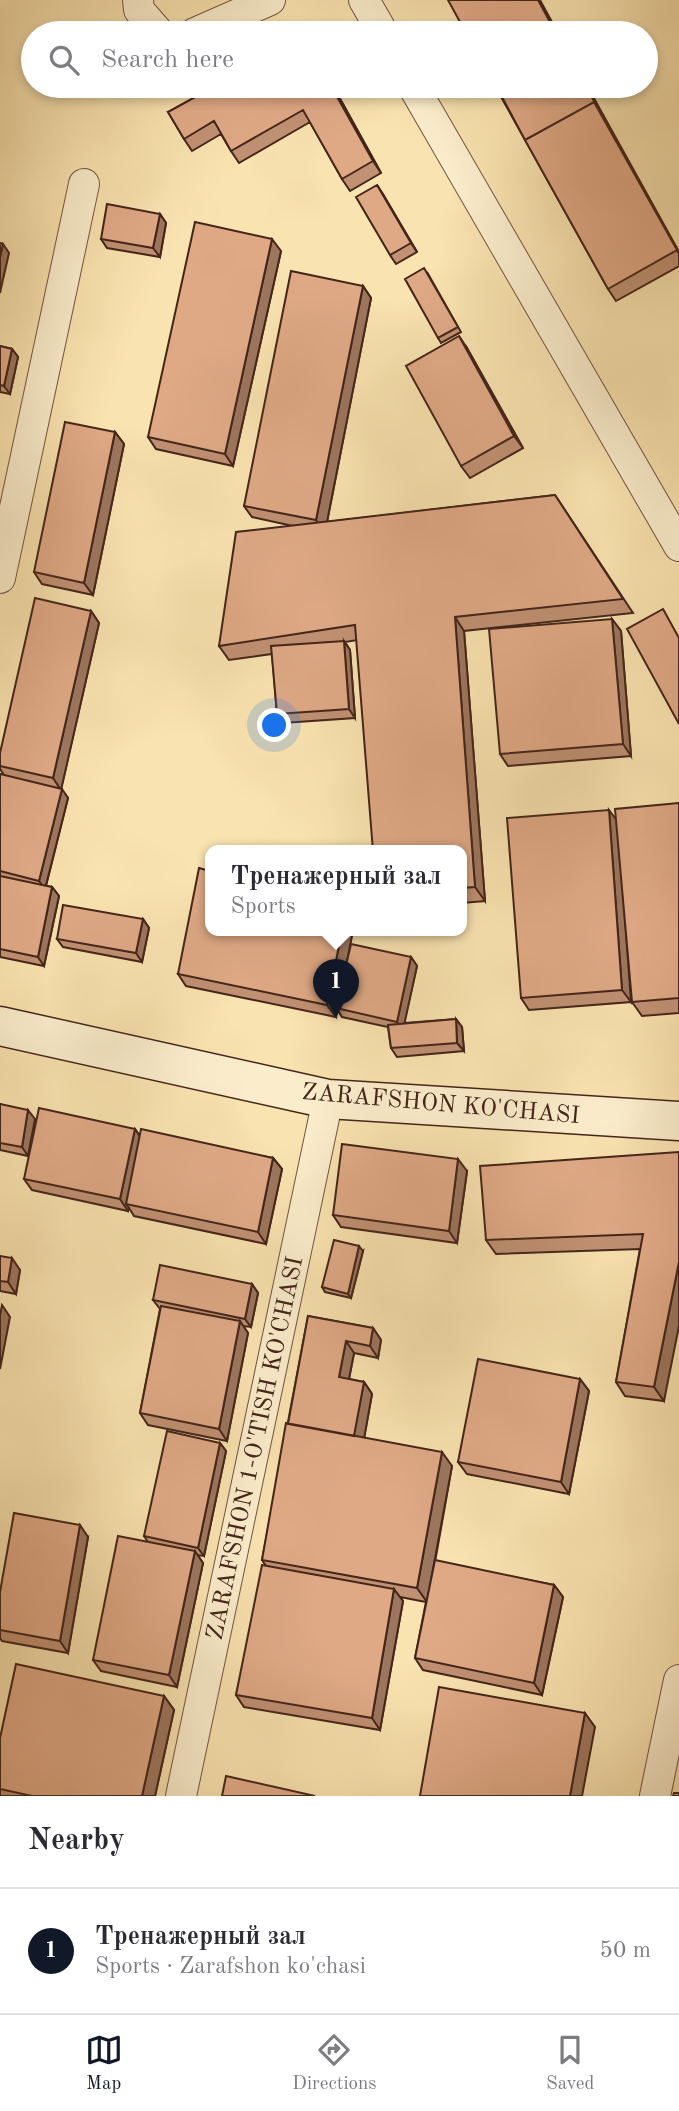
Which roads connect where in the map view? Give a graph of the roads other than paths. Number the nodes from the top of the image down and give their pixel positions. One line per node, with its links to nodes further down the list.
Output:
1 (138, 0): 4 (street)
2 (270, 0): 5 (street)
3 (364, 0): 6 (street)
4 (149, 21)
5 (222, 21)
6 (376, 21)
7 (420, 98): 9 (street)
8 (84, 184): 10 (street)
9 (679, 546)
10 (0, 578)
11 (0, 1026): 12 (street, ZARAFSHON KO'CHASI)
12 (328, 1099): 13 (street, ZARAFSHON KO'CHASI); 15 (street, ZARAFSHON 1-O'TISH KO'CHASI)
13 (679, 1121)
14 (679, 1680): 16 (street)
15 (181, 1796)
16 (655, 1796)

